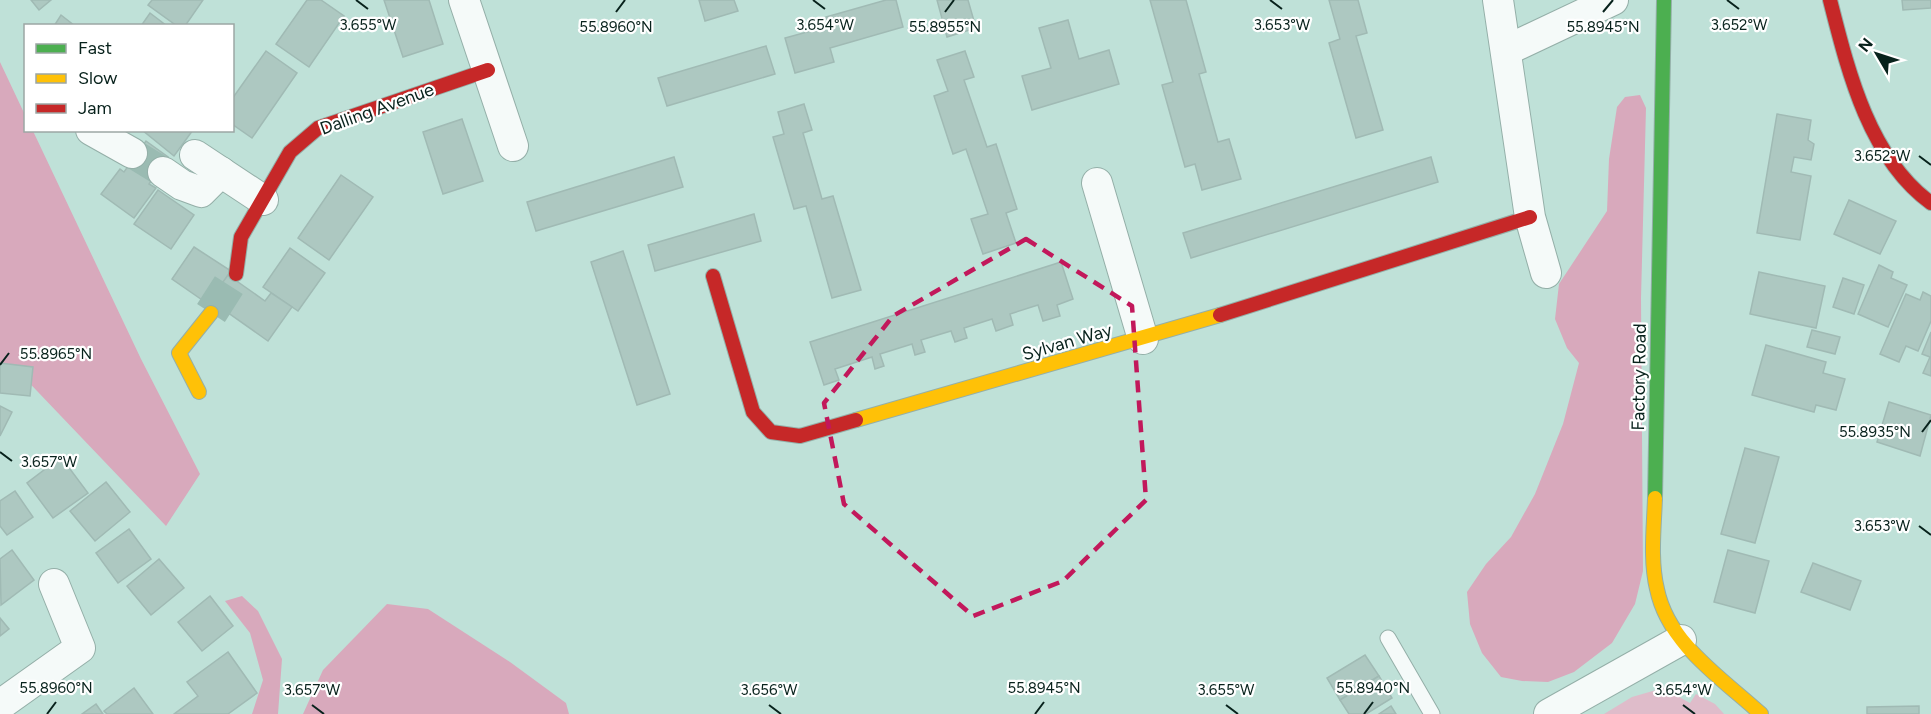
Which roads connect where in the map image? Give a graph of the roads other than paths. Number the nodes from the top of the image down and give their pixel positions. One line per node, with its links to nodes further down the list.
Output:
1 (464, 0): 7 (street)
2 (1498, 0): 6 (street)
3 (1613, 0): 6 (street)
4 (1664, 0): 26 (street, Factory Road)
5 (1830, 0): 16 (street)
6 (1507, 50): 17 (street)
7 (488, 70): 9 (street); 15 (street, Dalling Avenue)
8 (95, 132): 10 (street)
9 (513, 146)
10 (132, 153)
11 (195, 154): 13 (street)
12 (163, 172): 13 (street)
13 (221, 172): 15 (street)
14 (1097, 183): 22 (street)
15 (263, 200): 19 (street, Dalling Avenue)
16 (1931, 203)
17 (1530, 217): 18 (street); 22 (street, Sylvan Way)
18 (1546, 273)
19 (236, 274)
20 (713, 276): 22 (street, Sylvan Way)
21 (211, 313): 23 (street)
22 (1143, 339)
23 (199, 392)
24 (54, 585): 27 (street)
25 (1388, 638): 28 (lane)
26 (1681, 640): 29 (street); 30 (street, Factory Road)
27 (0, 705)
28 (1432, 714)
29 (1549, 714)
30 (1761, 714)

